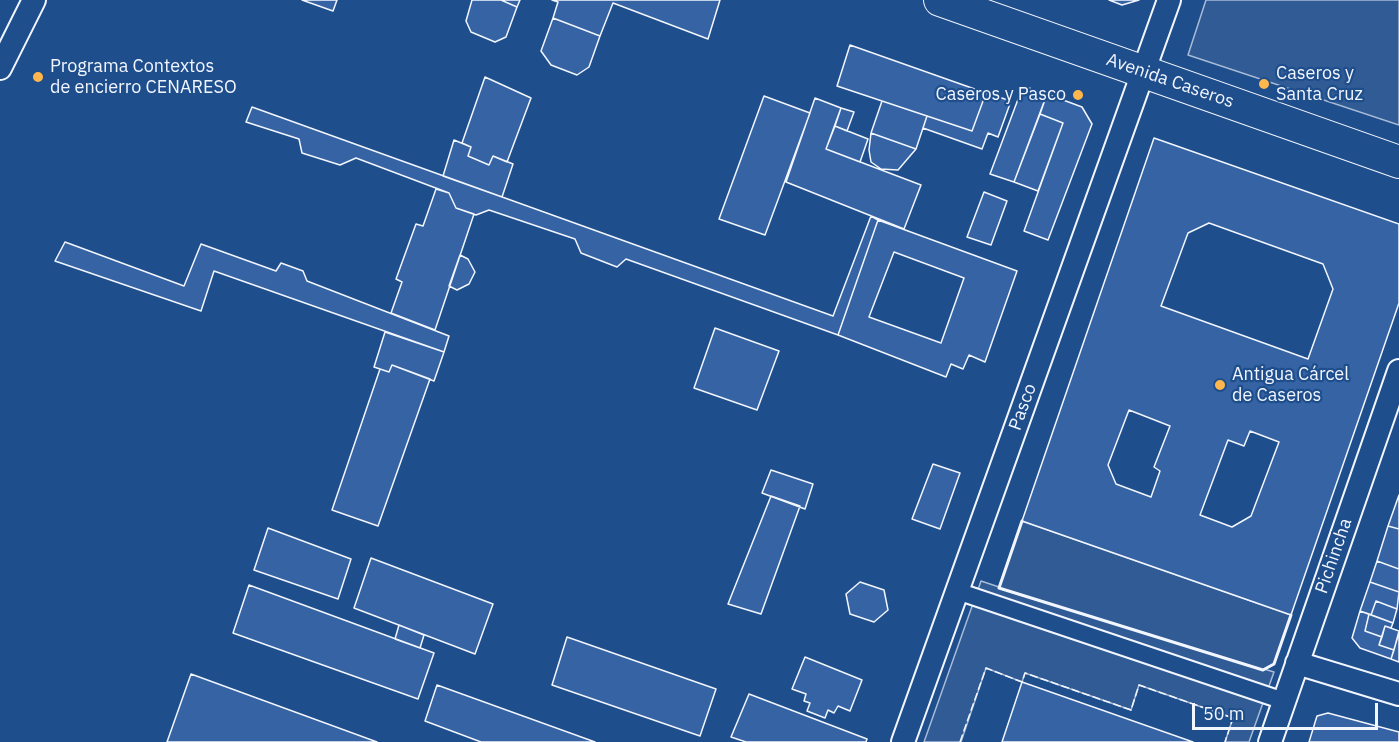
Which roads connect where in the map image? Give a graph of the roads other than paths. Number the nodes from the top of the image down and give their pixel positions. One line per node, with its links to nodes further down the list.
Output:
1 (34, 0): 4 (street)
2 (940, 0): 5 (main road, Avenida Caseros)
3 (1169, 0): 5 (street, Pasco)
4 (0, 68)
5 (1144, 72): 6 (main road, Avenida Caseros); 8 (street, Pasco)
6 (1399, 162)
7 (1399, 371): 9 (street, Pichincha)
8 (957, 591): 11 (street); 12 (street, Pasco)
9 (1297, 663): 10 (street); 11 (street, Pichincha)
10 (1399, 694)
11 (1284, 701): 13 (street, Pichincha)
12 (903, 742)
13 (1270, 742)

